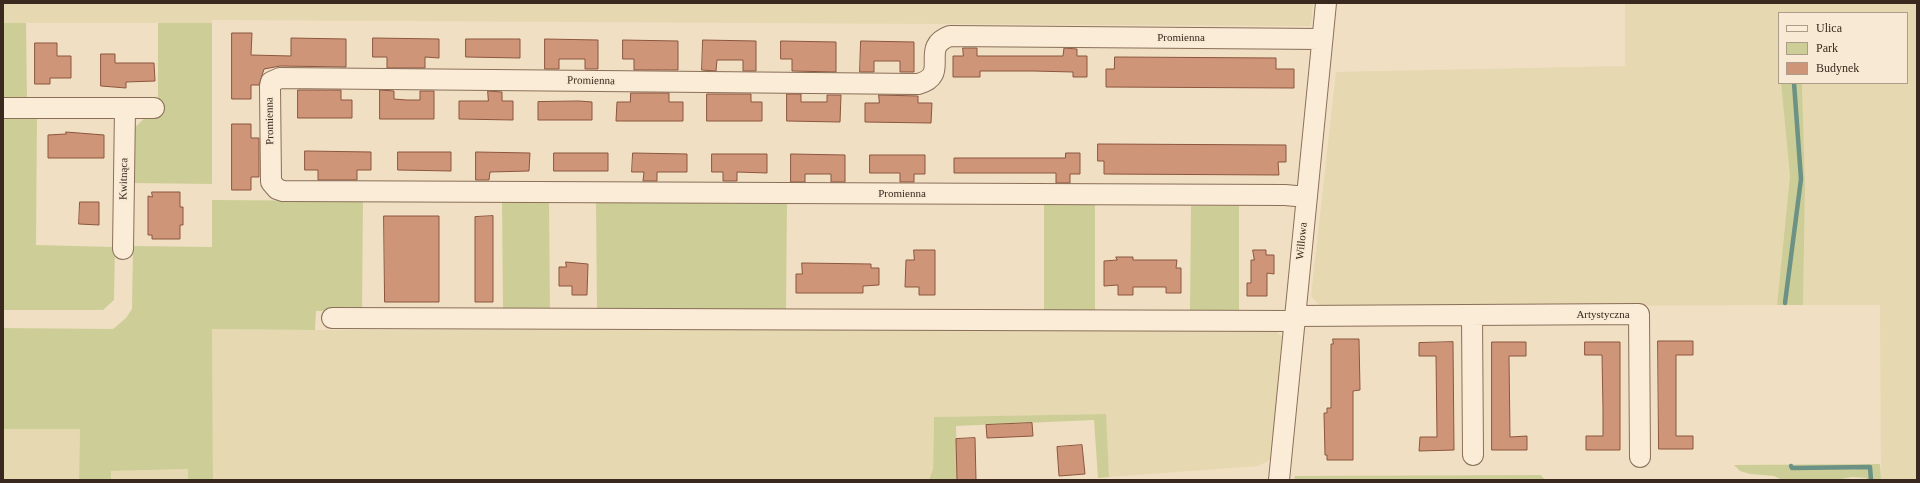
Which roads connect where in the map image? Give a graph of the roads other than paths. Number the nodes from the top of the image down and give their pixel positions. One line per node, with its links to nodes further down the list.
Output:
1 (1326, 3): 2 (street, Willowa)
2 (1322, 39): 6 (street, Willowa); 6 (street, Promienna)
3 (3, 108): 4 (street)
4 (125, 108): 5 (street); 7 (street, Kwitnąca)
5 (154, 108)
6 (1306, 197): 10 (street, Willowa)
7 (123, 249)
8 (1472, 315): 10 (street, Artystyczna); 11 (street); 12 (street, Artystyczna)
9 (332, 318): 10 (street, Artystyczna)
10 (1294, 318): 13 (street, Willowa)
11 (1473, 456)
12 (1640, 457)
13 (1279, 480)

